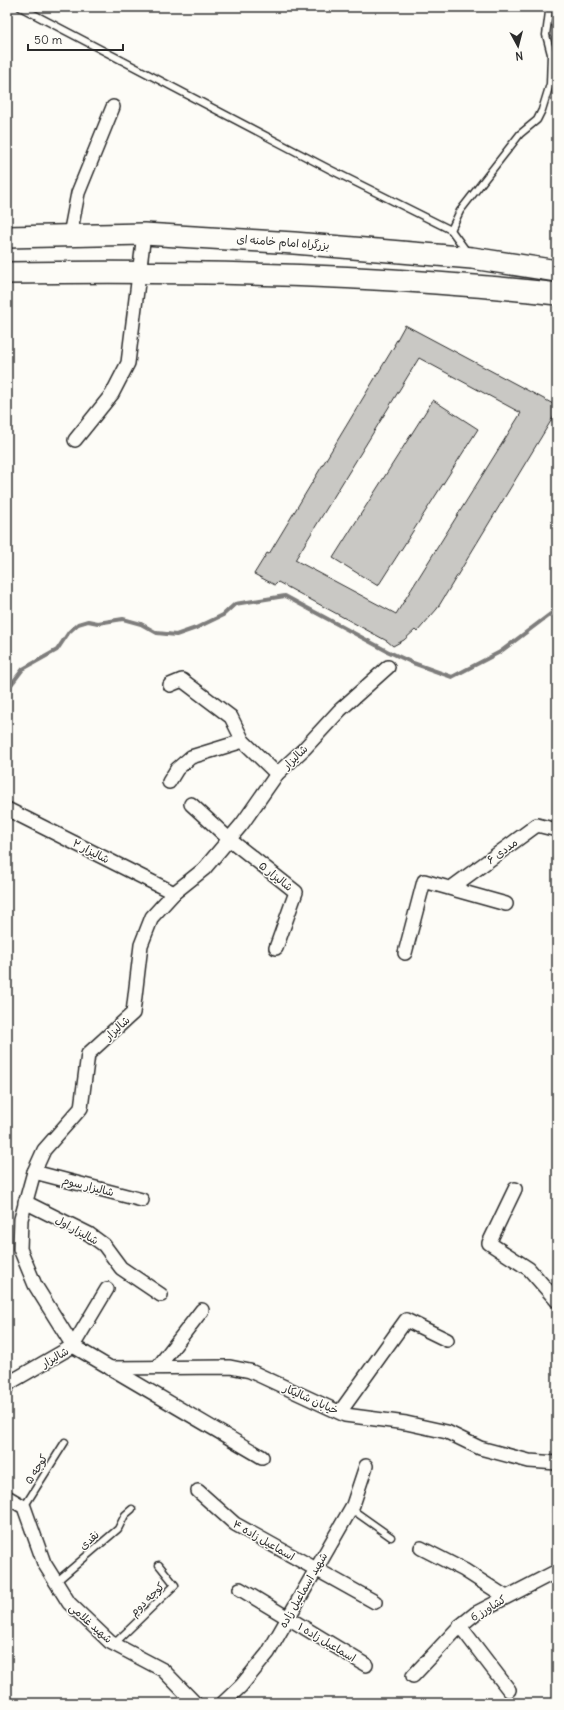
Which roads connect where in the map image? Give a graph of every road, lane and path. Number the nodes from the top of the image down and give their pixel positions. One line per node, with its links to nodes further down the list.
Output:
1 (20, 7): 5 (lane)
2 (551, 7): 3 (lane)
3 (554, 70): 5 (lane)
4 (114, 108): 7 (street)
5 (451, 230): 9 (lane)
6 (144, 234): 7 (highway, بزرگراه امام خامنه ای); 9 (highway, بزرگراه امام خامنه ای); 10 (street)
7 (70, 235): 8 (highway, بزرگراه امام خامنه ای)
8 (7, 237)
9 (472, 258): 11 (highway, بزرگراه امام خامنه ای)
10 (139, 271): 12 (highway); 13 (highway); 14 (street)
11 (557, 271)
12 (7, 273)
13 (557, 294)
14 (75, 440)
15 (388, 667): 18 (street, شالیزار)
16 (170, 685): 17 (street)
17 (243, 741): 18 (street); 19 (street)
18 (277, 774): 23 (street, شالیزار)
19 (169, 782)
20 (191, 804): 23 (street)
21 (7, 809): 25 (street, شالیزار ۲)
22 (557, 830): 24 (street, مددی ۶)
23 (230, 839): 25 (street, شالیزار); 27 (street, شالیزار ۵)
24 (451, 888): 26 (street); 28 (street)
25 (174, 893): 29 (street, شالیزار)
26 (506, 904)
27 (276, 948)
28 (405, 953)
29 (34, 1172): 31 (street, شالیزار سوم); 32 (street, شالیزار)
30 (515, 1189): 35 (street)
31 (142, 1200)
32 (25, 1202): 34 (street, شالیزار اول); 38 (street, شالیزار)
33 (107, 1289): 38 (street)
34 (161, 1295)
35 (557, 1301)
36 (202, 1310): 39 (street)
37 (447, 1340): 42 (street)
38 (73, 1346): 40 (street); 41 (street, شالیزار)
39 (158, 1367): 40 (street, خیابان شالیکار); 42 (street, خیابان شالیکار)
40 (110, 1368): 44 (street)
41 (7, 1387)
42 (340, 1412): 45 (street, خیابان شالیکار)
43 (65, 1442): 50 (lane, کوچه ۵)
44 (262, 1457)
45 (557, 1463)
46 (366, 1466): 51 (street, شهید اسماعیل زاده)
47 (198, 1491): 57 (street, اسماعیل زاده ۴)
48 (7, 1496): 50 (street)
49 (557, 1504): 53 (lane)
50 (24, 1507): 59 (street, شهید غلامی)
51 (350, 1508): 54 (lane); 57 (street, شهید اسماعیل زاده)
52 (132, 1509): 59 (lane, نقدی)
53 (557, 1510)
54 (391, 1537)
55 (421, 1548): 61 (street)
56 (159, 1565): 65 (lane, کوچه دوم)
57 (316, 1569): 62 (street, اسماعیل زاده ۴); 63 (street, شهید اسماعیل زاده)
58 (557, 1571): 61 (street, کشاورز 6)
59 (56, 1582): 65 (street, شهید غلامی)
60 (240, 1589): 63 (street, اسماعیل زاده ۱)
61 (506, 1597): 64 (street, کشاورز 6)
62 (375, 1602)
63 (288, 1618): 66 (street, اسماعیل زاده ۱); 70 (street, شهید اسماعیل زاده)
64 (460, 1626): 67 (street, کشاورز 6); 68 (street)
65 (114, 1644): 69 (street, شهید غلامی)
66 (366, 1665)
67 (413, 1676)
68 (509, 1690)
69 (195, 1703)
70 (223, 1703)

